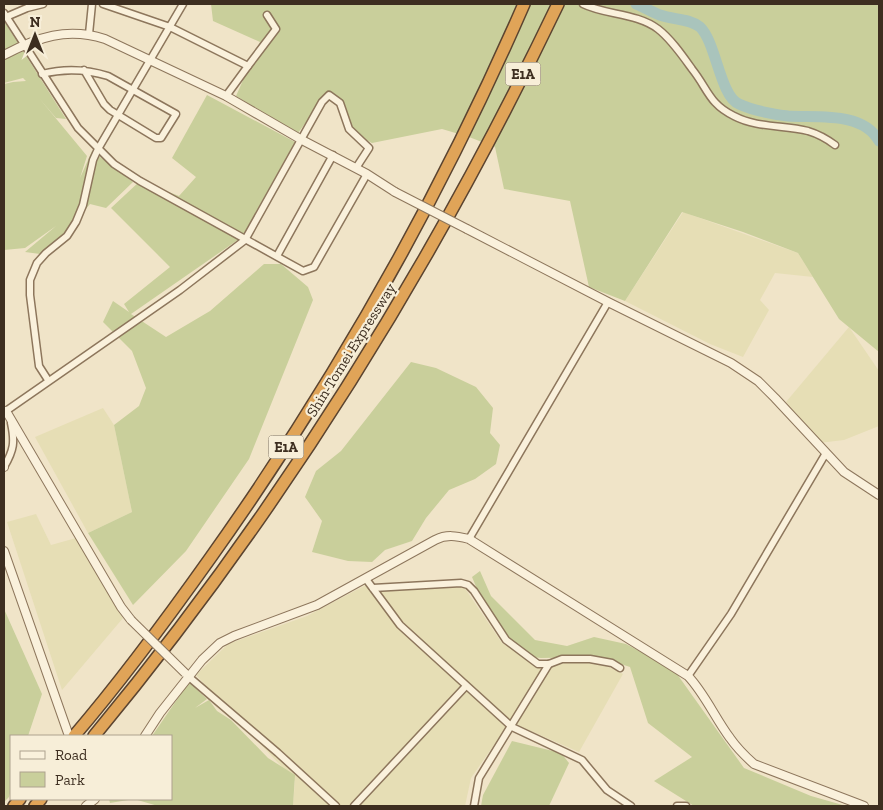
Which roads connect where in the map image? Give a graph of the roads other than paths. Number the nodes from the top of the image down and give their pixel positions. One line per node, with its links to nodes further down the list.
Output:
1 (44, 4): 9 (street)
2 (92, 4): 12 (street)
3 (104, 4): 8 (street)
4 (183, 4): 11 (street)
5 (524, 4): 47 (highway, Shin-Tomei Expressway / E1A)
6 (558, 4): 48 (highway, Shin-Tomei Expressway / E1A)
7 (583, 4): 23 (street)
8 (123, 7): 11 (street)
9 (5, 15): 13 (street)
10 (267, 15): 16 (street)
11 (170, 27): 15 (street); 16 (street)
12 (89, 34): 13 (street); 15 (street)
13 (25, 45): 14 (street); 18 (street)
14 (4, 55)
15 (150, 61): 19 (street); 20 (street)
16 (248, 66): 20 (street)
17 (84, 70): 18 (street); 19 (street); 21 (street)
18 (42, 74): 24 (street)
19 (133, 90): 21 (street); 21 (street)
20 (226, 96): 22 (street)
21 (118, 116): 24 (street)
22 (302, 140): 25 (street); 26 (street); 28 (street)
23 (835, 145)
24 (98, 149): 28 (street); 31 (street)
25 (333, 155): 26 (street); 29 (street)
26 (356, 168): 27 (street)
27 (367, 174): 29 (street); 30 (street, bridge)
28 (245, 240): 29 (street); 31 (street)
29 (277, 256)
30 (608, 302): 33 (street); 36 (street)
31 (48, 380): 32 (street)
32 (5, 411): 34 (street); 42 (street, bridge)
33 (826, 453): 35 (street); 43 (street)
34 (4, 466)
35 (879, 495)
36 (469, 540): 38 (street); 43 (street)
37 (4, 551): 46 (street)
38 (366, 579): 39 (street); 42 (street)
39 (373, 588): 40 (street); 44 (street)
40 (549, 664): 41 (street); 45 (street)
41 (620, 668)
42 (187, 675): 49 (street); 52 (street)
43 (688, 676): 58 (street)
44 (466, 686): 45 (street); 53 (street)
45 (512, 727): 54 (street); 55 (street)
46 (69, 735)
47 (75, 735)
48 (95, 735)
49 (146, 735)
50 (94, 801): 51 (street)
51 (86, 806)
52 (336, 806)
53 (354, 806)
54 (474, 806)
55 (631, 806)
56 (677, 806): 57 (street)
57 (686, 806)
58 (864, 806)

